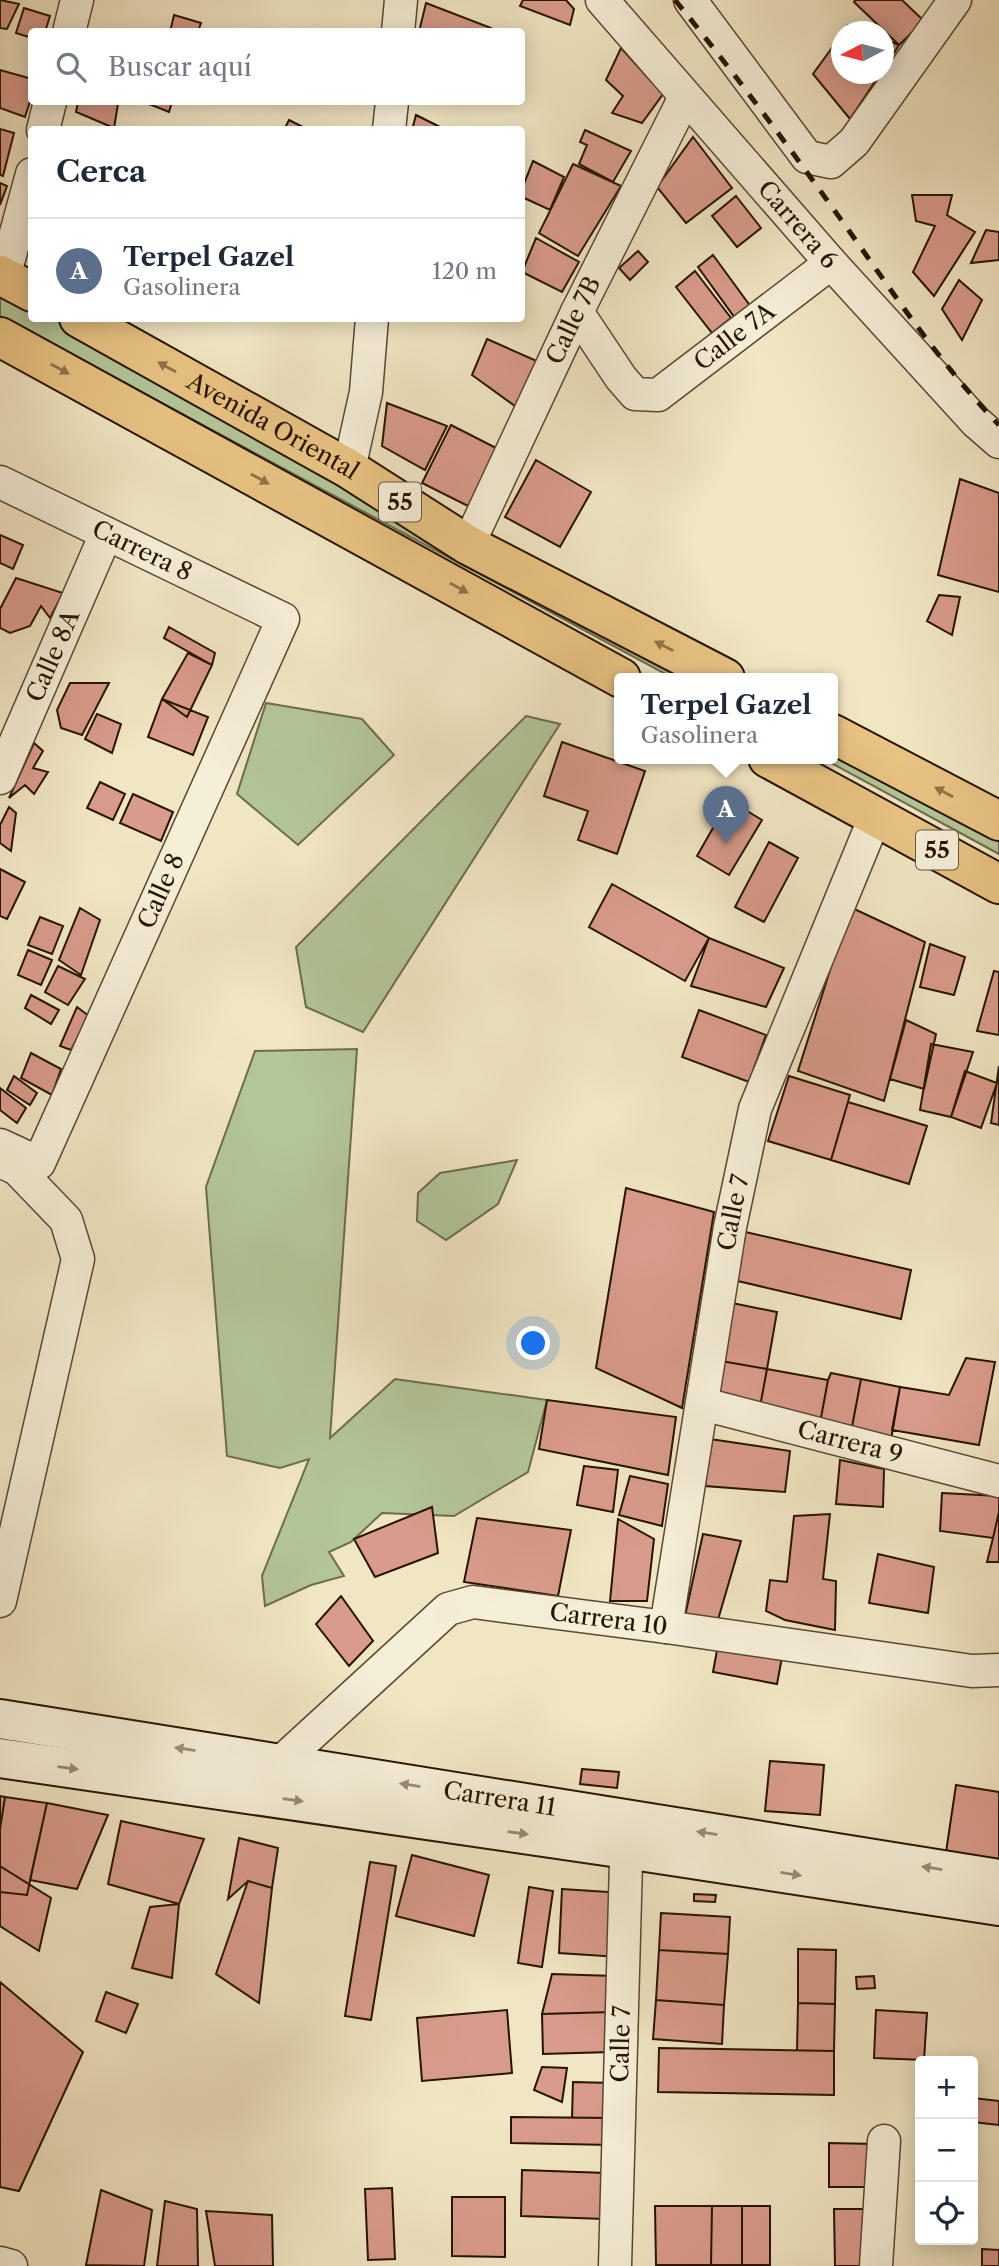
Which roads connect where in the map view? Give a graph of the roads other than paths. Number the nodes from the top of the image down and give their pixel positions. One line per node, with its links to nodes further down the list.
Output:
1 (77, 0): 6 (street)
2 (401, 0): 7 (street)
3 (602, 0): 8 (street, Carrera 6)
4 (690, 0): 5 (street)
5 (955, 0)
6 (70, 28)
7 (398, 28)
8 (685, 97): 14 (street, Carrera 6); 16 (street, Calle 7B)
9 (49, 105): 11 (street)
10 (392, 105): 12 (street)
11 (44, 126)
12 (389, 126)
13 (28, 195): 15 (street)
14 (831, 263): 16 (street, Calle 7A); 20 (street, Carrera 6)
15 (12, 281)
16 (577, 312): 24 (street, Calle 7B)
17 (86, 322): 21 (main road, Avenida Oriental / 55, one-way to 17)
18 (372, 322): 21 (street)
19 (0, 337): 27 (main road, Avenida Oriental / 55, one-way to 27)
20 (999, 442)
21 (349, 470): 24 (main road, Avenida Oriental / 55)
22 (0, 482): 23 (street, Carrera 8)
23 (106, 534): 25 (street, Carrera 8); 30 (street, Calle 8A)
24 (468, 545): 26 (main road, Avenida Oriental / 55, one-way to 24)
25 (283, 619): 34 (street, Calle 8)
26 (715, 673)
27 (614, 674)
28 (838, 737): 32 (main road, 55, one-way to 28)
29 (779, 764): 31 (main road, 55)
30 (0, 778)
31 (875, 817): 33 (main road, 55); 36 (street, Calle 7)
32 (999, 821)
33 (999, 884)
34 (0, 1145)
35 (0, 1161): 38 (street)
36 (703, 1404): 37 (street, Carrera 9); 39 (street, Calle 7)
37 (999, 1481)
38 (0, 1601)
39 (666, 1627): 40 (street, Carrera 10); 44 (street, Carrera 10)
40 (986, 1671): 41 (street)
41 (999, 1695)
42 (0, 1719): 44 (main road, Carrera 11, one-way to 42)
43 (0, 1758): 45 (main road, Carrera 11, one-way to 45)
44 (279, 1764): 45 (main road, Carrera 11, one-way to 44)
45 (627, 1834): 46 (main road, Carrera 11, one-way to 45); 47 (main road, Carrera 11, one-way to 47); 51 (street, Calle 7)
46 (999, 1879)
47 (999, 1906)
48 (884, 2141): 52 (street)
49 (0, 2263): 50 (street)
50 (11, 2266)
51 (615, 2266)
52 (876, 2266)

